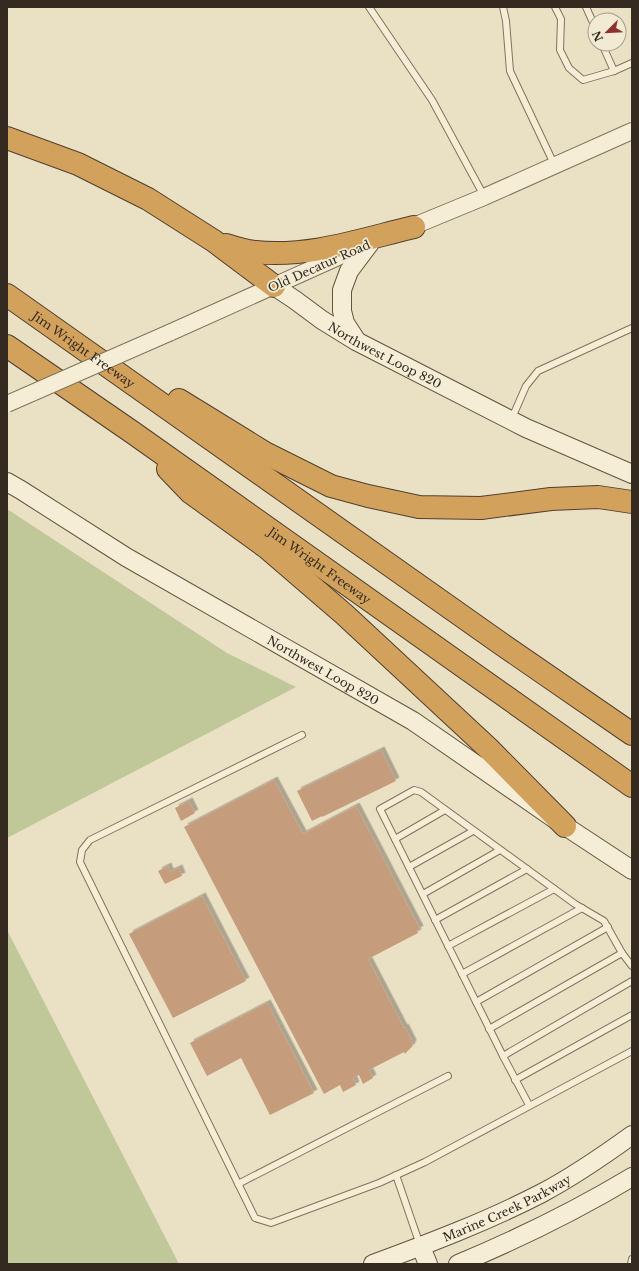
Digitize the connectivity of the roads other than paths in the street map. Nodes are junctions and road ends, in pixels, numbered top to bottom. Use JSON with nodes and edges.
{"nodes":[{"id":1,"x":369,"y":7,"type":"edge"},
{"id":2,"x":503,"y":7,"type":"edge"},
{"id":3,"x":555,"y":7,"type":"edge"},
{"id":4,"x":606,"y":52,"type":"edge"},
{"id":5,"x":632,"y":63,"type":"edge"},
{"id":6,"x":614,"y":71,"type":"junction"},
{"id":7,"x":632,"y":131,"type":"edge"},
{"id":8,"x":7,"y":138,"type":"edge"},
{"id":9,"x":555,"y":166,"type":"junction"},
{"id":10,"x":484,"y":197,"type":"junction"},
{"id":11,"x":414,"y":227,"type":"junction"},
{"id":12,"x":214,"y":241,"type":"junction"},
{"id":13,"x":370,"y":243,"type":"junction"},
{"id":14,"x":274,"y":286,"type":"junction"},
{"id":15,"x":7,"y":296,"type":"edge"},
{"id":16,"x":632,"y":328,"type":"edge"},
{"id":17,"x":356,"y":341,"type":"junction"},
{"id":18,"x":7,"y":346,"type":"edge"},
{"id":19,"x":141,"y":389,"type":"junction"},
{"id":20,"x":7,"y":404,"type":"edge"},
{"id":21,"x":511,"y":420,"type":"junction"},
{"id":22,"x":132,"y":432,"type":"junction"},
{"id":23,"x":632,"y":474,"type":"edge"},
{"id":24,"x":7,"y":482,"type":"edge"},
{"id":25,"x":632,"y":502,"type":"edge"},
{"id":26,"x":632,"y":734,"type":"edge"},
{"id":27,"x":302,"y":735,"type":"dead end"},
{"id":28,"x":632,"y":786,"type":"edge"},
{"id":29,"x":445,"y":810,"type":"junction"},
{"id":30,"x":565,"y":826,"type":"junction"},
{"id":31,"x":473,"y":831,"type":"junction"},
{"id":32,"x":395,"y":839,"type":"junction"},
{"id":33,"x":500,"y":850,"type":"junction"},
{"id":34,"x":409,"y":867,"type":"junction"},
{"id":35,"x":527,"y":870,"type":"junction"},
{"id":36,"x":632,"y":870,"type":"edge"},
{"id":37,"x":554,"y":888,"type":"junction"},
{"id":38,"x":423,"y":894,"type":"junction"},
{"id":39,"x":582,"y":908,"type":"junction"},
{"id":40,"x":435,"y":920,"type":"junction"},
{"id":41,"x":608,"y":927,"type":"junction"},
{"id":42,"x":448,"y":946,"type":"junction"},
{"id":43,"x":622,"y":953,"type":"junction"},
{"id":44,"x":632,"y":966,"type":"edge"},
{"id":45,"x":462,"y":974,"type":"junction"},
{"id":46,"x":632,"y":980,"type":"edge"},
{"id":47,"x":476,"y":1002,"type":"junction"},
{"id":48,"x":632,"y":1015,"type":"edge"},
{"id":49,"x":489,"y":1029,"type":"junction"},
{"id":50,"x":632,"y":1050,"type":"edge"},
{"id":51,"x":503,"y":1056,"type":"junction"},
{"id":52,"x":448,"y":1076,"type":"dead end"},
{"id":53,"x":515,"y":1080,"type":"junction"},
{"id":54,"x":529,"y":1105,"type":"junction"},
{"id":55,"x":632,"y":1135,"type":"edge"},
{"id":56,"x":396,"y":1175,"type":"junction"},
{"id":57,"x":632,"y":1177,"type":"edge"},
{"id":58,"x":238,"y":1184,"type":"junction"},
{"id":59,"x":421,"y":1247,"type":"junction"},
{"id":60,"x":481,"y":1258,"type":"edge"},
{"id":61,"x":632,"y":1259,"type":"edge"},
{"id":62,"x":373,"y":1264,"type":"edge"},
{"id":63,"x":428,"y":1264,"type":"edge"},
{"id":64,"x":458,"y":1264,"type":"edge"},
{"id":65,"x":631,"y":1264,"type":"edge"}],
"edges":[{"from":1,"to":10,"type":"lane"},
{"from":2,"to":9,"type":"lane"},
{"from":3,"to":6,"type":"lane"},
{"from":4,"to":6,"type":"lane"},
{"from":5,"to":6,"type":"lane"},
{"from":7,"to":9,"type":"street","name":"Old Decatur Road"},
{"from":8,"to":12,"type":"highway"},
{"from":9,"to":10,"type":"street","name":"Old Decatur Road"},
{"from":10,"to":11,"type":"street","name":"Old Decatur Road"},
{"from":11,"to":12,"type":"highway"},
{"from":11,"to":13,"type":"street","name":"Old Decatur Road"},
{"from":12,"to":14,"type":"highway"},
{"from":13,"to":14,"type":"street","name":"Old Decatur Road"},
{"from":13,"to":17,"type":"main road"},
{"from":14,"to":17,"type":"main road","name":"Northwest Loop 820"},
{"from":14,"to":20,"type":"street","name":"Old Decatur Road","bridge":true},
{"from":15,"to":19,"type":"highway","name":"Jim Wright Freeway"},
{"from":16,"to":21,"type":"lane"},
{"from":17,"to":21,"type":"main road","name":"Northwest Loop 820"},
{"from":18,"to":22,"type":"highway","name":"Jim Wright Freeway"},
{"from":19,"to":25,"type":"highway"},
{"from":19,"to":26,"type":"highway","name":"Jim Wright Freeway"},
{"from":21,"to":23,"type":"main road","name":"Northwest Loop 820"},
{"from":22,"to":28,"type":"highway","name":"Jim Wright Freeway"},
{"from":22,"to":30,"type":"highway"},
{"from":24,"to":30,"type":"main road","name":"Northwest Loop 820"},
{"from":27,"to":58,"type":"lane"},
{"from":29,"to":31,"type":"lane"},
{"from":29,"to":32,"type":"lane"},
{"from":29,"to":32,"type":"lane"},
{"from":30,"to":36,"type":"main road","name":"Northwest Loop 820"},
{"from":31,"to":33,"type":"lane"},
{"from":31,"to":34,"type":"lane"},
{"from":32,"to":34,"type":"lane"},
{"from":33,"to":35,"type":"lane"},
{"from":33,"to":38,"type":"lane"},
{"from":34,"to":38,"type":"lane"},
{"from":35,"to":37,"type":"lane"},
{"from":35,"to":40,"type":"lane"},
{"from":37,"to":39,"type":"lane"},
{"from":37,"to":42,"type":"lane"},
{"from":38,"to":40,"type":"lane"},
{"from":39,"to":41,"type":"lane"},
{"from":39,"to":45,"type":"lane"},
{"from":40,"to":42,"type":"lane"},
{"from":41,"to":43,"type":"lane"},
{"from":41,"to":47,"type":"lane"},
{"from":42,"to":45,"type":"lane"},
{"from":43,"to":44,"type":"lane"},
{"from":43,"to":49,"type":"lane"},
{"from":45,"to":47,"type":"lane"},
{"from":46,"to":51,"type":"lane"},
{"from":47,"to":49,"type":"lane"},
{"from":48,"to":53,"type":"lane"},
{"from":49,"to":51,"type":"lane"},
{"from":50,"to":54,"type":"lane"},
{"from":51,"to":53,"type":"lane"},
{"from":52,"to":58,"type":"lane"},
{"from":53,"to":54,"type":"lane"},
{"from":54,"to":56,"type":"lane"},
{"from":55,"to":59,"type":"main road","name":"Marine Creek Parkway"},
{"from":56,"to":58,"type":"lane"},
{"from":56,"to":59,"type":"lane"},
{"from":57,"to":60,"type":"main road"},
{"from":59,"to":62,"type":"main road","name":"Marine Creek Parkway"},
{"from":59,"to":63,"type":"main road"},
{"from":60,"to":64,"type":"main road"},
{"from":61,"to":65,"type":"lane"}]}
